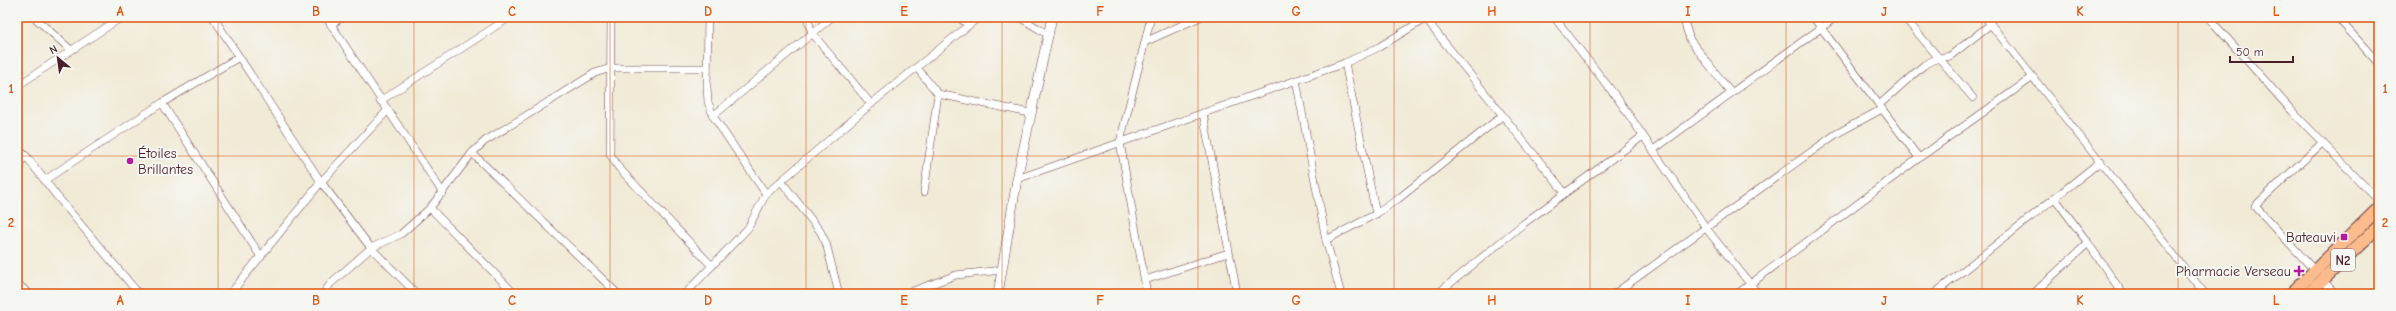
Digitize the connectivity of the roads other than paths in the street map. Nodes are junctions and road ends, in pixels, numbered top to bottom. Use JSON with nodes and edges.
{"nodes":[{"id":1,"x":34,"y":17,"type":"edge"},
{"id":2,"x":122,"y":17,"type":"edge"},
{"id":3,"x":213,"y":17,"type":"edge"},
{"id":4,"x":326,"y":17,"type":"edge"},
{"id":5,"x":342,"y":17,"type":"edge"},
{"id":6,"x":510,"y":17,"type":"edge"},
{"id":7,"x":611,"y":17,"type":"edge"},
{"id":8,"x":708,"y":17,"type":"edge"},
{"id":9,"x":807,"y":17,"type":"edge"},
{"id":10,"x":832,"y":17,"type":"edge"},
{"id":11,"x":958,"y":17,"type":"edge"},
{"id":12,"x":979,"y":17,"type":"edge"},
{"id":13,"x":1019,"y":17,"type":"edge"},
{"id":14,"x":1052,"y":17,"type":"edge"},
{"id":15,"x":1151,"y":17,"type":"edge"},
{"id":16,"x":1200,"y":17,"type":"edge"},
{"id":17,"x":1554,"y":17,"type":"edge"},
{"id":18,"x":1683,"y":17,"type":"edge"},
{"id":19,"x":1813,"y":17,"type":"edge"},
{"id":20,"x":1836,"y":17,"type":"edge"},
{"id":21,"x":1904,"y":17,"type":"edge"},
{"id":22,"x":1985,"y":17,"type":"edge"},
{"id":23,"x":2208,"y":17,"type":"edge"},
{"id":24,"x":2337,"y":17,"type":"edge"},
{"id":25,"x":1426,"y":18,"type":"edge"},
{"id":26,"x":1991,"y":24,"type":"junction"},
{"id":27,"x":331,"y":25,"type":"junction"},
{"id":28,"x":969,"y":26,"type":"junction"},
{"id":29,"x":1820,"y":28,"type":"junction"},
{"id":30,"x":812,"y":33,"type":"junction"},
{"id":31,"x":1048,"y":35,"type":"junction"},
{"id":32,"x":1147,"y":41,"type":"junction"},
{"id":33,"x":71,"y":50,"type":"junction"},
{"id":34,"x":239,"y":56,"type":"junction"},
{"id":35,"x":1940,"y":58,"type":"junction"},
{"id":36,"x":1345,"y":63,"type":"junction"},
{"id":37,"x":2379,"y":64,"type":"edge"},
{"id":38,"x":611,"y":68,"type":"junction"},
{"id":39,"x":707,"y":68,"type":"junction"},
{"id":40,"x":917,"y":68,"type":"junction"},
{"id":41,"x":2033,"y":77,"type":"junction"},
{"id":42,"x":1296,"y":80,"type":"junction"},
{"id":43,"x":17,"y":86,"type":"edge"},
{"id":44,"x":1731,"y":93,"type":"junction"},
{"id":45,"x":938,"y":94,"type":"junction"},
{"id":46,"x":1973,"y":98,"type":"dead end"},
{"id":47,"x":380,"y":101,"type":"junction"},
{"id":48,"x":162,"y":103,"type":"junction"},
{"id":49,"x":871,"y":104,"type":"junction"},
{"id":50,"x":1881,"y":107,"type":"junction"},
{"id":51,"x":387,"y":111,"type":"junction"},
{"id":52,"x":1030,"y":112,"type":"junction"},
{"id":53,"x":1203,"y":113,"type":"junction"},
{"id":54,"x":713,"y":116,"type":"junction"},
{"id":55,"x":1502,"y":116,"type":"junction"},
{"id":56,"x":1643,"y":136,"type":"junction"},
{"id":57,"x":1120,"y":142,"type":"junction"},
{"id":58,"x":2322,"y":144,"type":"junction"},
{"id":59,"x":17,"y":148,"type":"edge"},
{"id":60,"x":1653,"y":150,"type":"junction"},
{"id":61,"x":472,"y":153,"type":"junction"},
{"id":62,"x":26,"y":156,"type":"junction"},
{"id":63,"x":1919,"y":158,"type":"junction"},
{"id":64,"x":2101,"y":161,"type":"junction"},
{"id":65,"x":17,"y":166,"type":"edge"},
{"id":66,"x":1017,"y":178,"type":"junction"},
{"id":67,"x":45,"y":180,"type":"junction"},
{"id":68,"x":781,"y":181,"type":"junction"},
{"id":69,"x":321,"y":182,"type":"junction"},
{"id":70,"x":924,"y":192,"type":"dead end"},
{"id":71,"x":443,"y":193,"type":"junction"},
{"id":72,"x":1565,"y":193,"type":"junction"},
{"id":73,"x":766,"y":194,"type":"junction"},
{"id":74,"x":2054,"y":197,"type":"junction"},
{"id":75,"x":2379,"y":201,"type":"edge"},
{"id":76,"x":430,"y":208,"type":"junction"},
{"id":77,"x":2379,"y":208,"type":"edge"},
{"id":78,"x":1376,"y":214,"type":"junction"},
{"id":79,"x":2379,"y":226,"type":"edge"},
{"id":80,"x":1706,"y":228,"type":"junction"},
{"id":81,"x":1326,"y":240,"type":"junction"},
{"id":82,"x":2088,"y":243,"type":"junction"},
{"id":83,"x":371,"y":248,"type":"junction"},
{"id":84,"x":1228,"y":252,"type":"junction"},
{"id":85,"x":261,"y":256,"type":"junction"},
{"id":86,"x":712,"y":266,"type":"junction"},
{"id":87,"x":1002,"y":270,"type":"junction"},
{"id":88,"x":2319,"y":275,"type":"junction"},
{"id":89,"x":1145,"y":280,"type":"junction"},
{"id":90,"x":17,"y":283,"type":"edge"},
{"id":91,"x":1750,"y":284,"type":"junction"},
{"id":92,"x":616,"y":293,"type":"edge"},
{"id":93,"x":29,"y":294,"type":"edge"},
{"id":94,"x":139,"y":294,"type":"edge"},
{"id":95,"x":230,"y":294,"type":"edge"},
{"id":96,"x":327,"y":294,"type":"edge"},
{"id":97,"x":417,"y":294,"type":"edge"},
{"id":98,"x":516,"y":294,"type":"edge"},
{"id":99,"x":685,"y":294,"type":"edge"},
{"id":100,"x":839,"y":294,"type":"edge"},
{"id":101,"x":905,"y":294,"type":"edge"},
{"id":102,"x":998,"y":294,"type":"edge"},
{"id":103,"x":1147,"y":294,"type":"edge"},
{"id":104,"x":1237,"y":294,"type":"edge"},
{"id":105,"x":1340,"y":294,"type":"edge"},
{"id":106,"x":1437,"y":294,"type":"edge"},
{"id":107,"x":1614,"y":294,"type":"edge"},
{"id":108,"x":1737,"y":294,"type":"edge"},
{"id":109,"x":1758,"y":294,"type":"edge"},
{"id":110,"x":1934,"y":294,"type":"edge"},
{"id":111,"x":2033,"y":294,"type":"edge"},
{"id":112,"x":2123,"y":294,"type":"edge"},
{"id":113,"x":2205,"y":294,"type":"edge"},
{"id":114,"x":2290,"y":294,"type":"edge"},
{"id":115,"x":2308,"y":294,"type":"edge"},
{"id":116,"x":2336,"y":294,"type":"edge"}],
"edges":[{"from":1,"to":33,"type":"street"},
{"from":2,"to":33,"type":"street"},
{"from":3,"to":34,"type":"street"},
{"from":4,"to":27,"type":"street"},
{"from":5,"to":27,"type":"street"},
{"from":6,"to":47,"type":"street"},
{"from":7,"to":38,"type":"street"},
{"from":8,"to":39,"type":"street"},
{"from":9,"to":30,"type":"street"},
{"from":10,"to":30,"type":"street"},
{"from":11,"to":28,"type":"street"},
{"from":12,"to":28,"type":"street"},
{"from":13,"to":31,"type":"street"},
{"from":14,"to":31,"type":"street"},
{"from":15,"to":32,"type":"street"},
{"from":16,"to":32,"type":"street"},
{"from":17,"to":56,"type":"street"},
{"from":18,"to":44,"type":"street"},
{"from":19,"to":29,"type":"street"},
{"from":20,"to":29,"type":"street"},
{"from":21,"to":35,"type":"street"},
{"from":22,"to":26,"type":"street"},
{"from":23,"to":58,"type":"street"},
{"from":24,"to":37,"type":"street"},
{"from":25,"to":36,"type":"street"},
{"from":25,"to":55,"type":"street"},
{"from":26,"to":35,"type":"street"},
{"from":26,"to":41,"type":"street"},
{"from":27,"to":47,"type":"street"},
{"from":28,"to":40,"type":"street"},
{"from":29,"to":44,"type":"street"},
{"from":29,"to":50,"type":"street"},
{"from":30,"to":49,"type":"street"},
{"from":30,"to":54,"type":"street"},
{"from":31,"to":52,"type":"street"},
{"from":32,"to":57,"type":"street"},
{"from":33,"to":43,"type":"street"},
{"from":34,"to":48,"type":"street"},
{"from":34,"to":69,"type":"street"},
{"from":35,"to":46,"type":"street"},
{"from":35,"to":50,"type":"street"},
{"from":36,"to":42,"type":"street"},
{"from":36,"to":78,"type":"street"},
{"from":38,"to":39,"type":"street"},
{"from":38,"to":61,"type":"street"},
{"from":38,"to":86,"type":"street"},
{"from":39,"to":54,"type":"street"},
{"from":40,"to":45,"type":"street"},
{"from":40,"to":49,"type":"street"},
{"from":41,"to":63,"type":"street"},
{"from":41,"to":64,"type":"street"},
{"from":42,"to":53,"type":"street"},
{"from":42,"to":81,"type":"street"},
{"from":44,"to":60,"type":"street"},
{"from":45,"to":52,"type":"street"},
{"from":45,"to":70,"type":"street"},
{"from":47,"to":51,"type":"street"},
{"from":48,"to":67,"type":"street"},
{"from":48,"to":85,"type":"street"},
{"from":49,"to":68,"type":"street"},
{"from":50,"to":63,"type":"street"},
{"from":50,"to":80,"type":"street"},
{"from":51,"to":69,"type":"street"},
{"from":51,"to":71,"type":"street"},
{"from":52,"to":66,"type":"street"},
{"from":53,"to":57,"type":"street"},
{"from":53,"to":84,"type":"street"},
{"from":54,"to":73,"type":"street"},
{"from":55,"to":72,"type":"street"},
{"from":55,"to":78,"type":"street"},
{"from":56,"to":60,"type":"street"},
{"from":56,"to":72,"type":"street"},
{"from":57,"to":66,"type":"street"},
{"from":57,"to":89,"type":"street"},
{"from":58,"to":75,"type":"street"},
{"from":58,"to":88,"type":"street"},
{"from":59,"to":62,"type":"street"},
{"from":60,"to":80,"type":"street"},
{"from":61,"to":71,"type":"street"},
{"from":61,"to":92,"type":"street"},
{"from":62,"to":65,"type":"street"},
{"from":62,"to":67,"type":"street"},
{"from":63,"to":91,"type":"street"},
{"from":64,"to":74,"type":"street"},
{"from":64,"to":113,"type":"street"},
{"from":66,"to":87,"type":"street"},
{"from":67,"to":94,"type":"street"},
{"from":68,"to":73,"type":"street"},
{"from":68,"to":100,"type":"street"},
{"from":69,"to":83,"type":"street"},
{"from":69,"to":85,"type":"street"},
{"from":71,"to":76,"type":"street"},
{"from":72,"to":106,"type":"street"},
{"from":73,"to":86,"type":"street"},
{"from":74,"to":82,"type":"street"},
{"from":74,"to":110,"type":"street"},
{"from":76,"to":83,"type":"street"},
{"from":76,"to":98,"type":"street"},
{"from":77,"to":88,"type":"highway","number":"N2"},
{"from":78,"to":81,"type":"street"},
{"from":79,"to":88,"type":"highway","number":"N2"},
{"from":80,"to":91,"type":"street"},
{"from":80,"to":107,"type":"street"},
{"from":81,"to":105,"type":"street"},
{"from":82,"to":111,"type":"street"},
{"from":82,"to":112,"type":"street"},
{"from":83,"to":96,"type":"street"},
{"from":83,"to":97,"type":"street"},
{"from":84,"to":89,"type":"street"},
{"from":84,"to":104,"type":"street"},
{"from":85,"to":95,"type":"street"},
{"from":86,"to":99,"type":"street"},
{"from":87,"to":101,"type":"street"},
{"from":87,"to":102,"type":"street"},
{"from":88,"to":114,"type":"highway","number":"N2"},
{"from":88,"to":115,"type":"highway","number":"N2"},
{"from":88,"to":116,"type":"street"},
{"from":89,"to":103,"type":"street"},
{"from":90,"to":93,"type":"street"},
{"from":91,"to":108,"type":"street"},
{"from":91,"to":109,"type":"street"}]}
